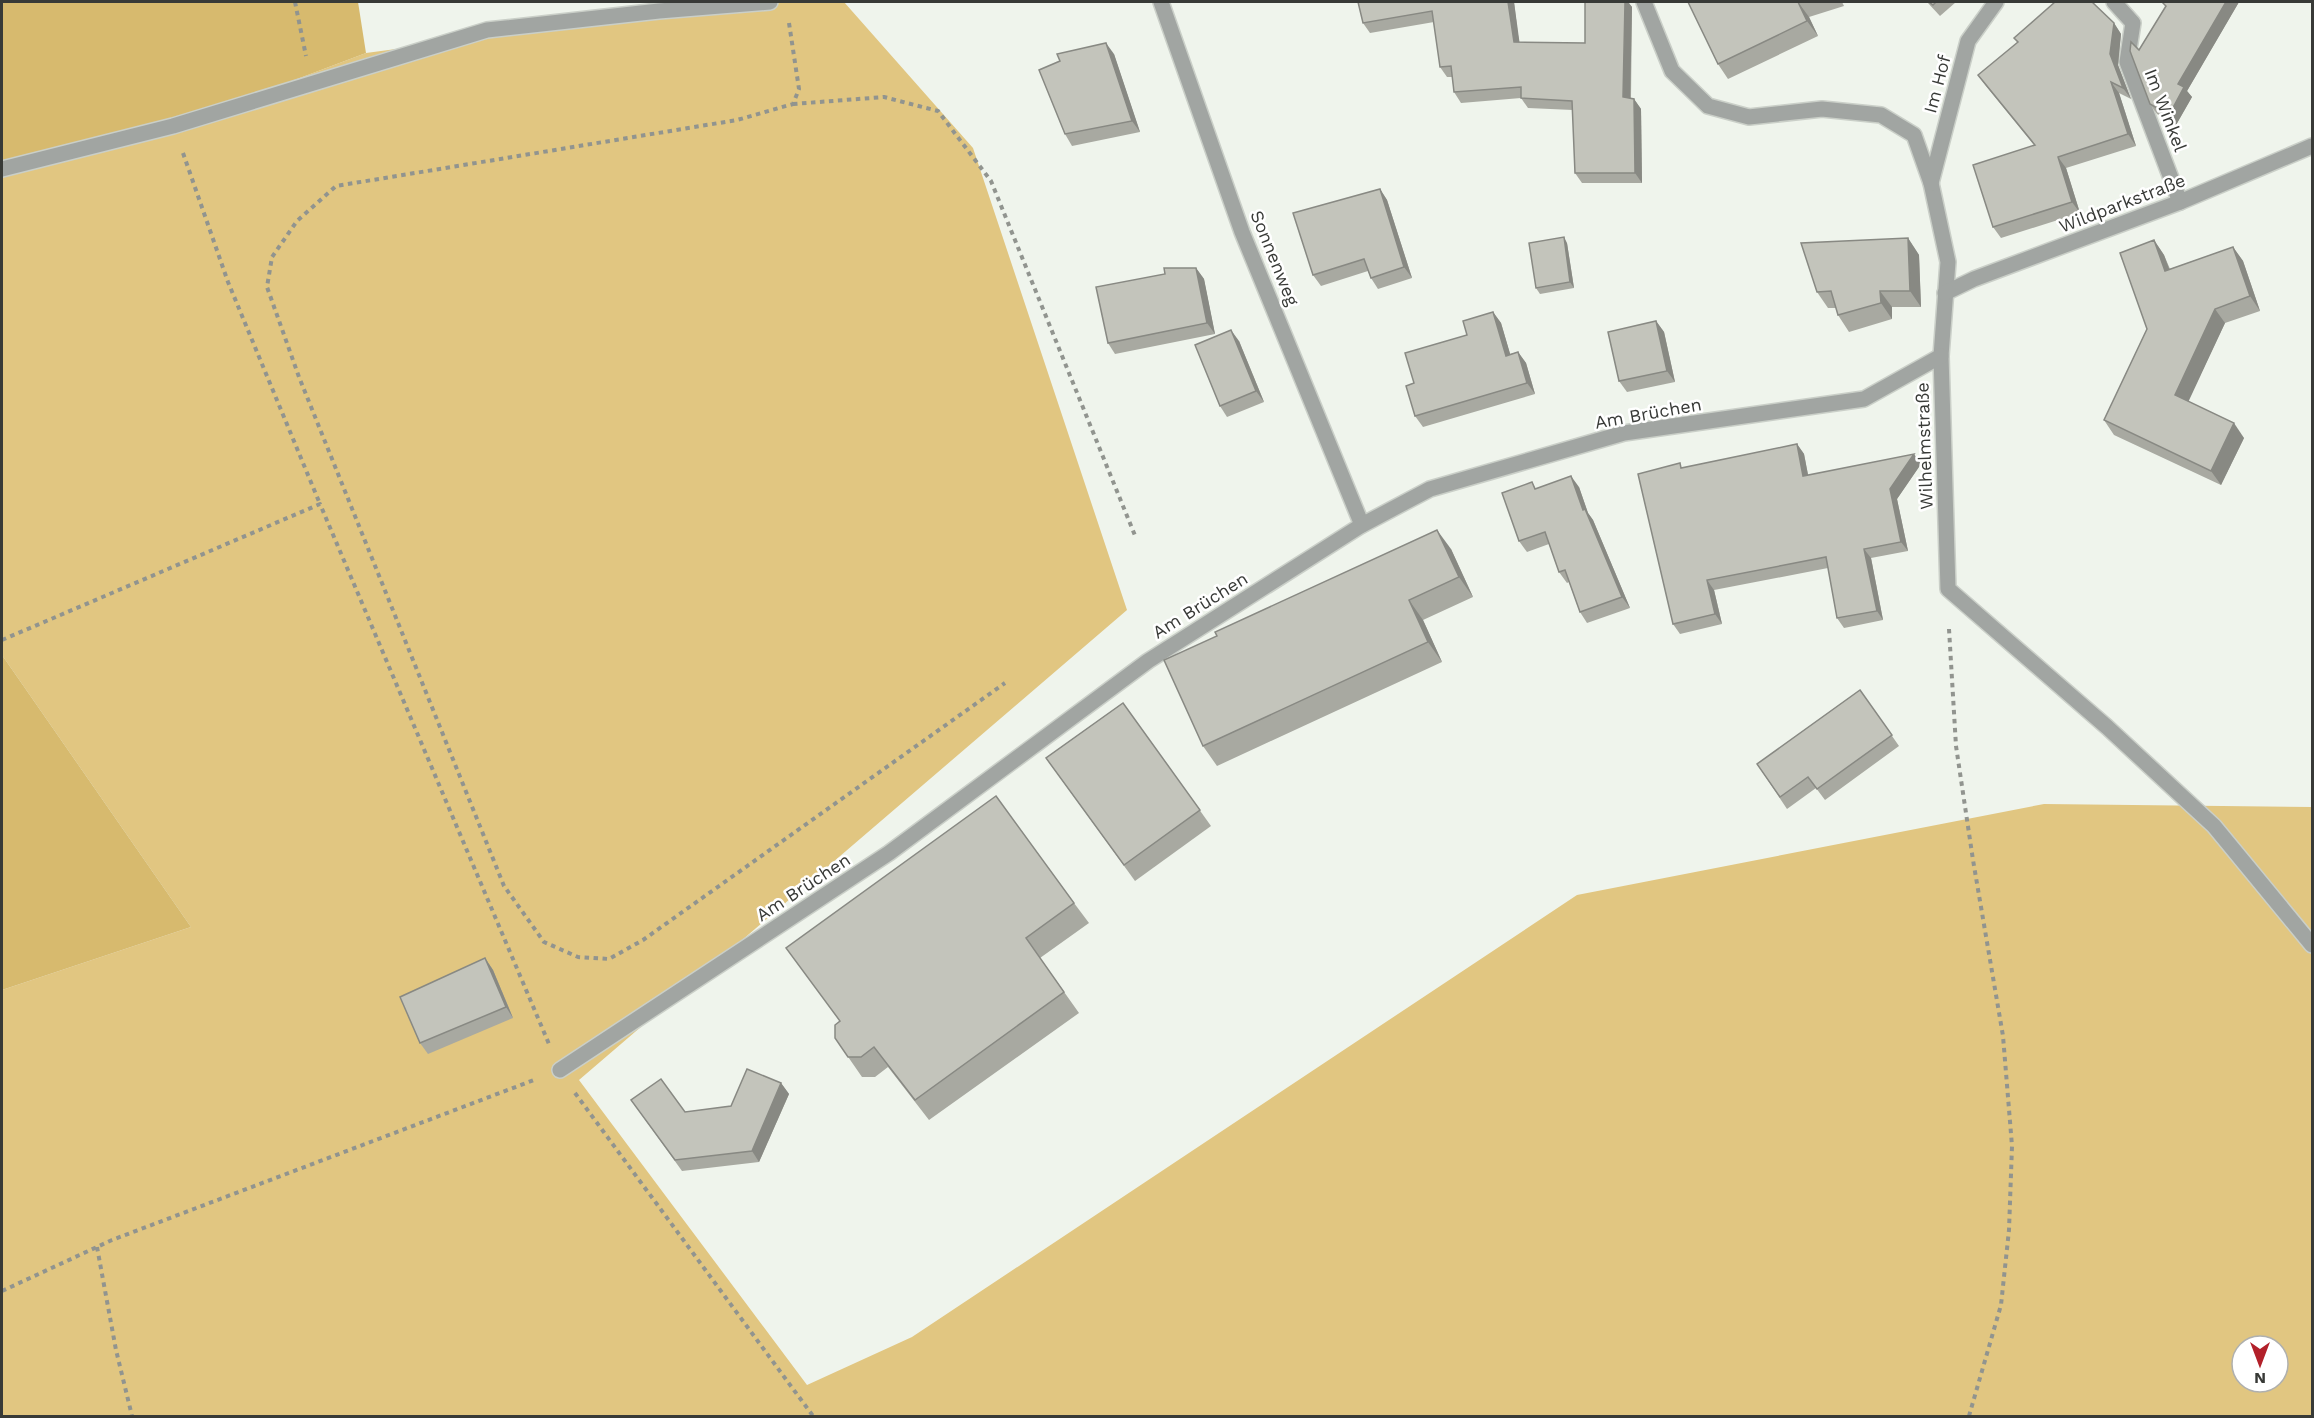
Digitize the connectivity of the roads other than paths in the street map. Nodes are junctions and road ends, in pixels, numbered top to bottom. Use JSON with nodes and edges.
{"nodes":[{"id":1,"x":770,"y":2,"type":"edge"},
{"id":2,"x":1161,"y":2,"type":"edge"},
{"id":3,"x":1644,"y":2,"type":"edge"},
{"id":4,"x":1996,"y":2,"type":"edge"},
{"id":5,"x":2114,"y":2,"type":"edge"},
{"id":6,"x":2313,"y":146,"type":"edge"},
{"id":7,"x":2,"y":169,"type":"edge"},
{"id":8,"x":1931,"y":183,"type":"junction"},
{"id":9,"x":2180,"y":202,"type":"junction"},
{"id":10,"x":1945,"y":293,"type":"junction"},
{"id":11,"x":1941,"y":356,"type":"junction"},
{"id":12,"x":1362,"y":525,"type":"junction"},
{"id":13,"x":2313,"y":945,"type":"edge"},
{"id":14,"x":560,"y":1071,"type":"road end"}],
"edges":[{"from":1,"to":7,"type":"street"},
{"from":2,"to":12,"type":"street","name":"Sonnenweg"},
{"from":3,"to":8,"type":"street","name":"Wilhelmstraße"},
{"from":4,"to":8,"type":"street","name":"Im Hof"},
{"from":5,"to":9,"type":"street","name":"Im Winkel"},
{"from":6,"to":9,"type":"street","name":"Wildparkstraße"},
{"from":8,"to":10,"type":"street","name":"Wilhelmstraße"},
{"from":9,"to":10,"type":"street","name":"Wildparkstraße"},
{"from":10,"to":11,"type":"street","name":"Wilhelmstraße"},
{"from":11,"to":12,"type":"street","name":"Am Brüchen"},
{"from":11,"to":13,"type":"street","name":"Wilhelmstraße"},
{"from":12,"to":14,"type":"street","name":"Am Brüchen"}]}
